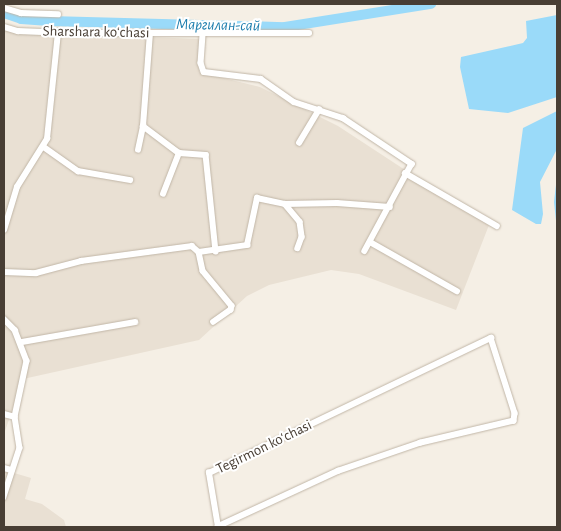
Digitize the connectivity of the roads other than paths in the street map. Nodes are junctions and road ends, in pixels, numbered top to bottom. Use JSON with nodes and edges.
{"nodes":[{"id":1,"x":4,"y":8,"type":"edge"},
{"id":2,"x":58,"y":14,"type":"dead end"},
{"id":3,"x":4,"y":27,"type":"edge"},
{"id":4,"x":58,"y":32,"type":"junction"},
{"id":5,"x":150,"y":33,"type":"junction"},
{"id":6,"x":309,"y":33,"type":"dead end"},
{"id":7,"x":203,"y":35,"type":"junction"},
{"id":8,"x":319,"y":110,"type":"junction"},
{"id":9,"x":143,"y":126,"type":"junction"},
{"id":10,"x":299,"y":143,"type":"dead end"},
{"id":11,"x":44,"y":147,"type":"junction"},
{"id":12,"x":138,"y":150,"type":"dead end"},
{"id":13,"x":179,"y":153,"type":"junction"},
{"id":14,"x":405,"y":173,"type":"junction"},
{"id":15,"x":130,"y":180,"type":"dead end"},
{"id":16,"x":163,"y":194,"type":"dead end"},
{"id":17,"x":285,"y":204,"type":"junction"},
{"id":18,"x":390,"y":206,"type":"junction"},
{"id":19,"x":497,"y":226,"type":"dead end"},
{"id":20,"x":4,"y":229,"type":"edge"},
{"id":21,"x":370,"y":242,"type":"junction"},
{"id":22,"x":298,"y":248,"type":"dead end"},
{"id":23,"x":216,"y":251,"type":"junction"},
{"id":24,"x":365,"y":251,"type":"dead end"},
{"id":25,"x":199,"y":252,"type":"junction"},
{"id":26,"x":4,"y":272,"type":"edge"},
{"id":27,"x":457,"y":291,"type":"dead end"},
{"id":28,"x":4,"y":319,"type":"edge"},
{"id":29,"x":135,"y":322,"type":"dead end"},
{"id":30,"x":214,"y":322,"type":"dead end"},
{"id":31,"x":22,"y":342,"type":"junction"},
{"id":32,"x":4,"y":414,"type":"edge"},
{"id":33,"x":15,"y":417,"type":"junction"},
{"id":34,"x":4,"y":468,"type":"edge"},
{"id":35,"x":12,"y":470,"type":"junction"},
{"id":36,"x":4,"y":497,"type":"edge"},
{"id":37,"x":218,"y":527,"type":"edge"}],
"edges":[{"from":1,"to":2,"type":"street"},
{"from":3,"to":4,"type":"street","name":"Sharshara koʻchasi"},
{"from":4,"to":5,"type":"street","name":"Sharshara koʻchasi"},
{"from":4,"to":11,"type":"street"},
{"from":5,"to":7,"type":"street","name":"Sharshara koʻchasi"},
{"from":5,"to":9,"type":"street"},
{"from":6,"to":7,"type":"street","name":"Sharshara koʻchasi"},
{"from":7,"to":8,"type":"street"},
{"from":8,"to":10,"type":"street"},
{"from":8,"to":14,"type":"street"},
{"from":9,"to":12,"type":"street"},
{"from":9,"to":13,"type":"street"},
{"from":11,"to":15,"type":"street"},
{"from":11,"to":20,"type":"street"},
{"from":13,"to":16,"type":"street"},
{"from":13,"to":23,"type":"street"},
{"from":14,"to":18,"type":"street"},
{"from":14,"to":19,"type":"street"},
{"from":17,"to":18,"type":"street"},
{"from":17,"to":22,"type":"street"},
{"from":17,"to":23,"type":"street"},
{"from":18,"to":21,"type":"street"},
{"from":21,"to":24,"type":"street"},
{"from":21,"to":27,"type":"street"},
{"from":23,"to":25,"type":"street"},
{"from":25,"to":26,"type":"street"},
{"from":25,"to":30,"type":"street"},
{"from":28,"to":31,"type":"street"},
{"from":29,"to":31,"type":"street"},
{"from":31,"to":33,"type":"street"},
{"from":32,"to":33,"type":"street"},
{"from":33,"to":35,"type":"street"},
{"from":34,"to":35,"type":"street"},
{"from":35,"to":36,"type":"street"},
{"from":37,"to":37,"type":"street","name":"Tegirmon koʻchasi"}]}
